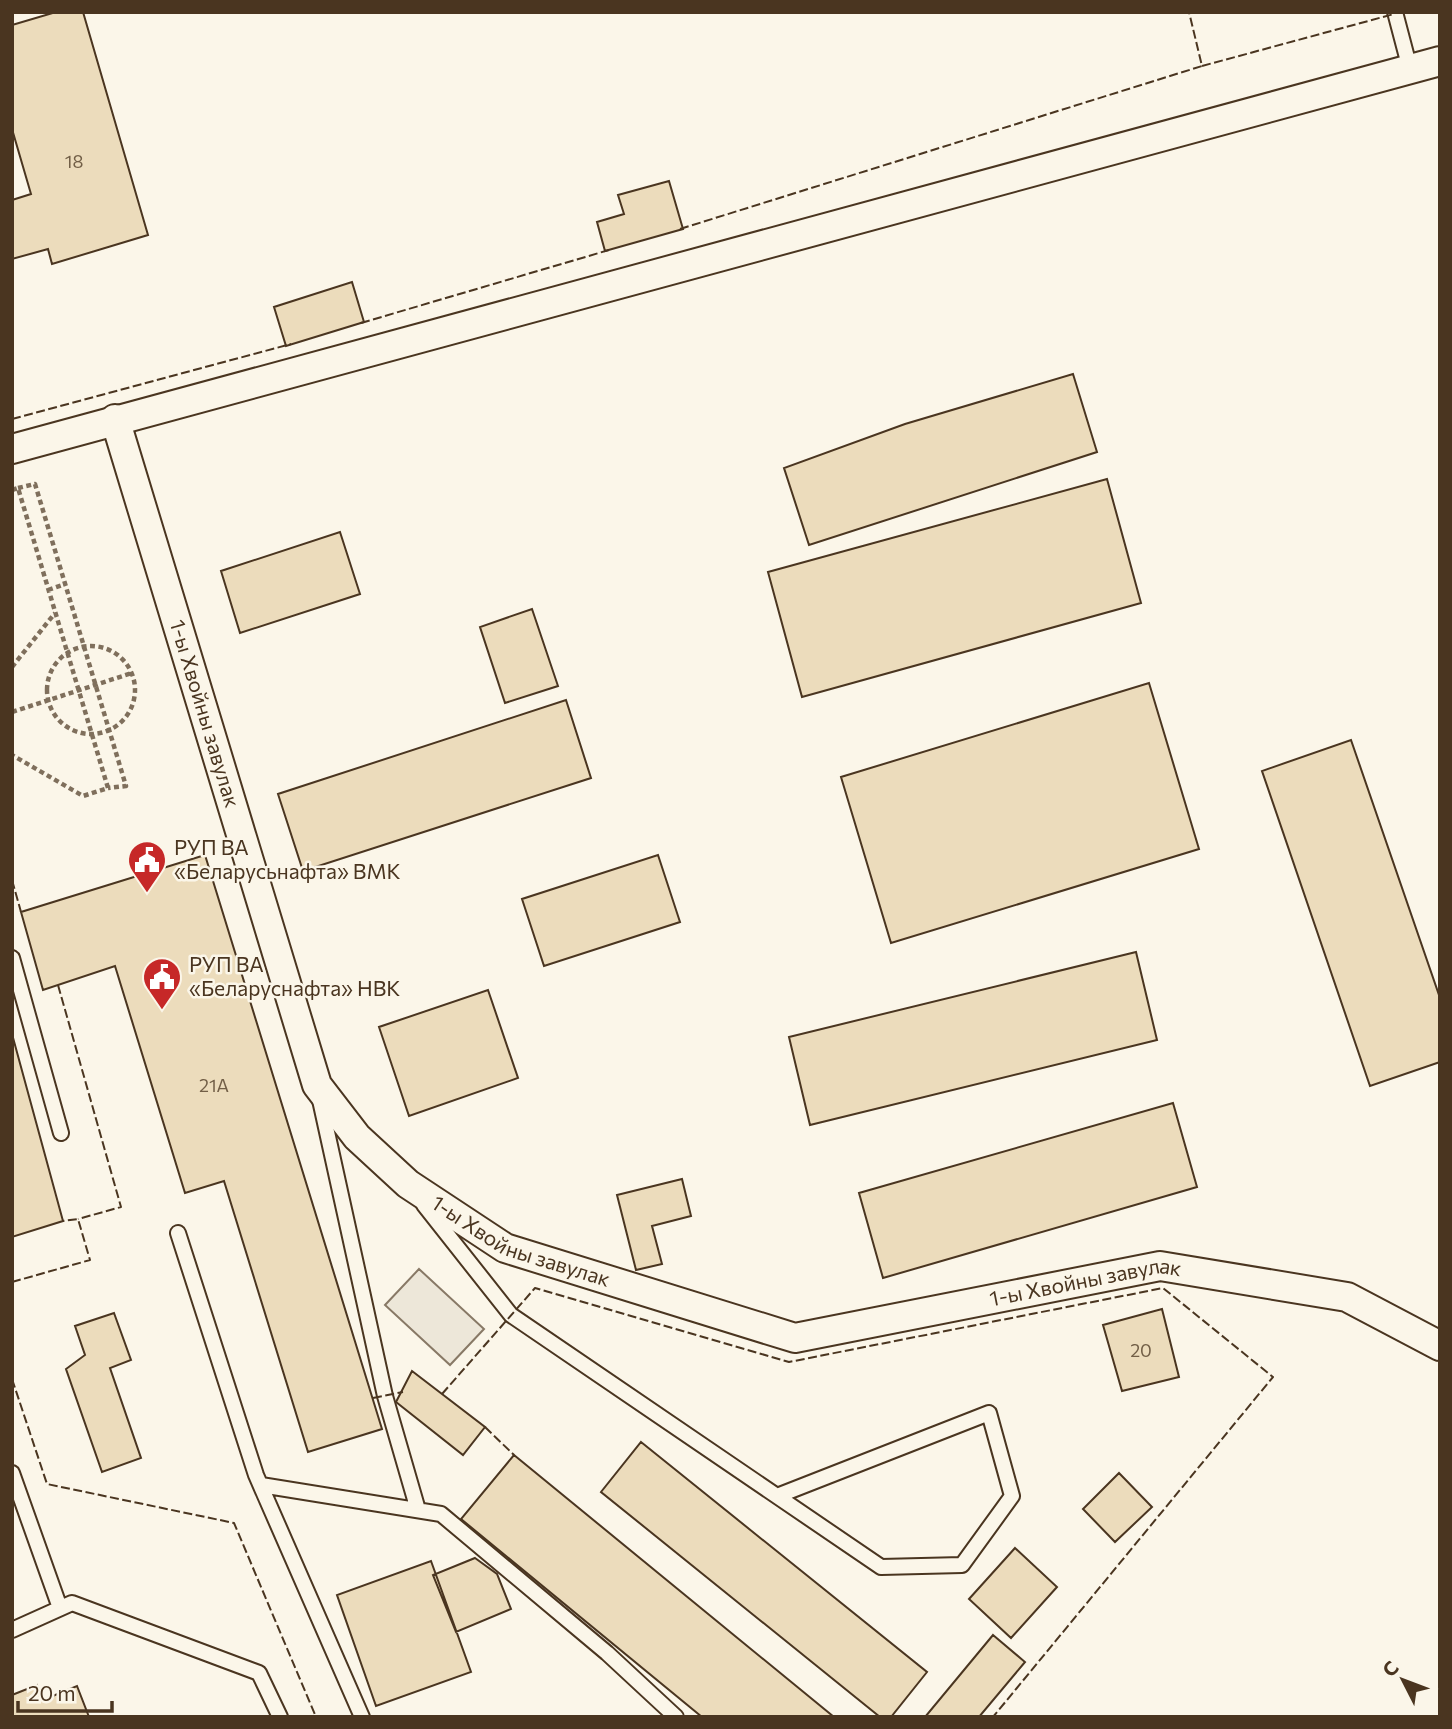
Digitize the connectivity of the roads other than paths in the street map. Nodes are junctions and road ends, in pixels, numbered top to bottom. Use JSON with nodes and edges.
{"nodes":[{"id":1,"x":1395,"y":12,"type":"edge"},
{"id":2,"x":1440,"y":61,"type":"edge"},
{"id":3,"x":1410,"y":69,"type":"junction"},
{"id":4,"x":115,"y":419,"type":"junction"},
{"id":5,"x":12,"y":449,"type":"edge"},
{"id":6,"x":12,"y":958,"type":"edge"},
{"id":7,"x":317,"y":1085,"type":"junction"},
{"id":8,"x":61,"y":1133,"type":"dead end"},
{"id":9,"x":408,"y":1184,"type":"junction"},
{"id":10,"x":178,"y":1233,"type":"dead end"},
{"id":11,"x":1440,"y":1346,"type":"edge"},
{"id":12,"x":12,"y":1473,"type":"edge"},
{"id":13,"x":261,"y":1485,"type":"junction"},
{"id":14,"x":778,"y":1496,"type":"junction"},
{"id":15,"x":418,"y":1510,"type":"junction"},
{"id":16,"x":60,"y":1608,"type":"junction"},
{"id":17,"x":12,"y":1630,"type":"edge"},
{"id":18,"x":280,"y":1717,"type":"edge"},
{"id":19,"x":362,"y":1717,"type":"edge"},
{"id":20,"x":676,"y":1717,"type":"edge"}],
"edges":[{"from":1,"to":3,"type":"lane"},
{"from":2,"to":3,"type":"street"},
{"from":3,"to":4,"type":"street"},
{"from":4,"to":5,"type":"street"},
{"from":4,"to":7,"type":"street","name":"1-ы Хвойны завулак"},
{"from":6,"to":8,"type":"lane"},
{"from":7,"to":9,"type":"street","name":"1-ы Хвойны завулак"},
{"from":7,"to":15,"type":"lane"},
{"from":9,"to":11,"type":"street","name":"1-ы Хвойны завулак"},
{"from":9,"to":14,"type":"lane"},
{"from":10,"to":13,"type":"lane"},
{"from":12,"to":16,"type":"lane"},
{"from":13,"to":15,"type":"lane"},
{"from":13,"to":19,"type":"lane"},
{"from":14,"to":14,"type":"lane"},
{"from":15,"to":20,"type":"lane"},
{"from":16,"to":17,"type":"lane"},
{"from":16,"to":18,"type":"lane"}]}
